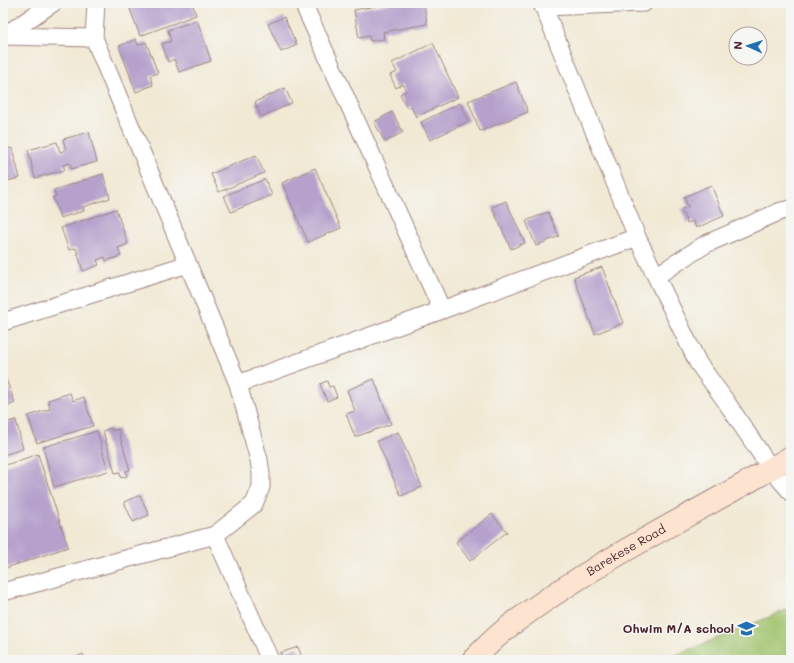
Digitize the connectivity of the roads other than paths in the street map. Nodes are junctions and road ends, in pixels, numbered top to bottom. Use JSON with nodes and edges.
{"nodes":[{"id":1,"x":53,"y":3,"type":"edge"},
{"id":2,"x":96,"y":3,"type":"edge"},
{"id":3,"x":303,"y":3,"type":"edge"},
{"id":4,"x":644,"y":3,"type":"edge"},
{"id":5,"x":542,"y":5,"type":"edge"},
{"id":6,"x":4,"y":36,"type":"edge"},
{"id":7,"x":94,"y":38,"type":"junction"},
{"id":8,"x":791,"y":209,"type":"edge"},
{"id":9,"x":637,"y":237,"type":"junction"},
{"id":10,"x":188,"y":264,"type":"junction"},
{"id":11,"x":656,"y":276,"type":"junction"},
{"id":12,"x":442,"y":310,"type":"junction"},
{"id":13,"x":3,"y":322,"type":"edge"},
{"id":14,"x":238,"y":384,"type":"junction"},
{"id":15,"x":791,"y":457,"type":"edge"},
{"id":16,"x":771,"y":469,"type":"junction"},
{"id":17,"x":791,"y":492,"type":"edge"},
{"id":18,"x":215,"y":536,"type":"junction"},
{"id":19,"x":3,"y":592,"type":"edge"},
{"id":20,"x":270,"y":660,"type":"edge"},
{"id":21,"x":473,"y":660,"type":"edge"}],
"edges":[{"from":1,"to":6,"type":"street"},
{"from":2,"to":7,"type":"street"},
{"from":3,"to":12,"type":"street"},
{"from":4,"to":5,"type":"street"},
{"from":5,"to":9,"type":"street"},
{"from":6,"to":7,"type":"street"},
{"from":7,"to":10,"type":"street"},
{"from":8,"to":11,"type":"street"},
{"from":9,"to":11,"type":"street"},
{"from":9,"to":12,"type":"street"},
{"from":10,"to":13,"type":"street"},
{"from":10,"to":14,"type":"street"},
{"from":11,"to":16,"type":"street"},
{"from":12,"to":14,"type":"street"},
{"from":14,"to":18,"type":"street"},
{"from":15,"to":16,"type":"main road","name":"Barekese Road"},
{"from":16,"to":17,"type":"street"},
{"from":16,"to":21,"type":"main road","name":"Barekese Road"},
{"from":18,"to":19,"type":"street"},
{"from":18,"to":20,"type":"street"}]}
